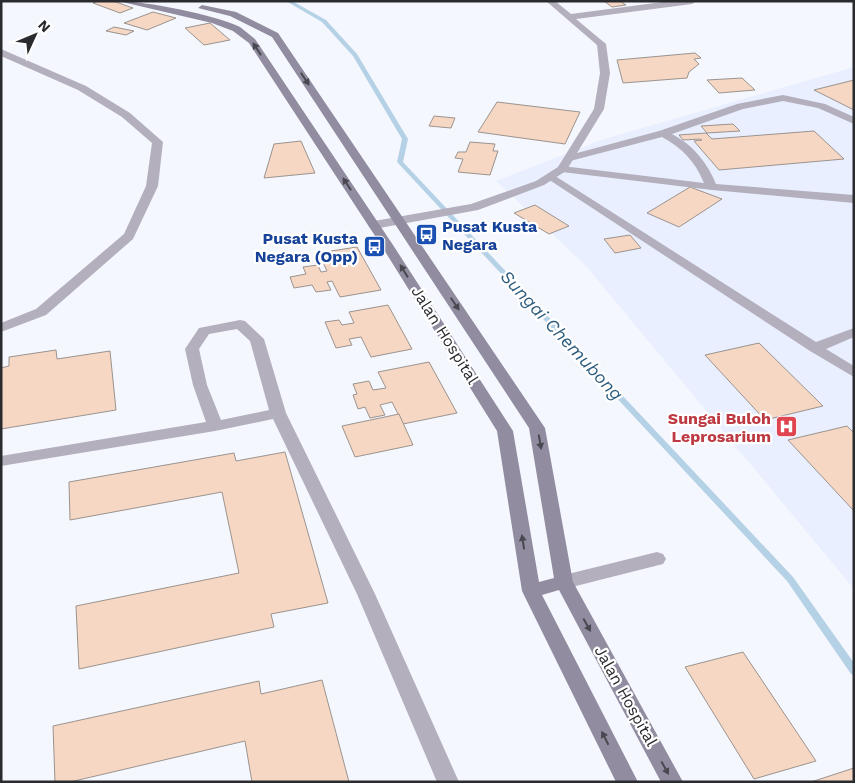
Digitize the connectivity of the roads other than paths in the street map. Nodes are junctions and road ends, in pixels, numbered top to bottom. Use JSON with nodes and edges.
{"nodes":[{"id":1,"x":122,"y":1,"type":"edge"},
{"id":2,"x":163,"y":1,"type":"edge"},
{"id":3,"x":550,"y":1,"type":"edge"},
{"id":4,"x":692,"y":1,"type":"edge"},
{"id":5,"x":568,"y":17,"type":"junction"},
{"id":6,"x":1,"y":52,"type":"edge"},
{"id":7,"x":854,"y":120,"type":"edge"},
{"id":8,"x":663,"y":133,"type":"junction"},
{"id":9,"x":570,"y":158,"type":"junction"},
{"id":10,"x":557,"y":173,"type":"junction"},
{"id":11,"x":712,"y":187,"type":"junction"},
{"id":12,"x":854,"y":199,"type":"edge"},
{"id":13,"x":399,"y":220,"type":"junction"},
{"id":14,"x":374,"y":225,"type":"junction"},
{"id":15,"x":1,"y":328,"type":"edge"},
{"id":16,"x":854,"y":332,"type":"edge"},
{"id":17,"x":815,"y":348,"type":"junction"},
{"id":18,"x":854,"y":373,"type":"edge"},
{"id":19,"x":278,"y":413,"type":"junction"},
{"id":20,"x":215,"y":426,"type":"junction"},
{"id":21,"x":1,"y":461,"type":"edge"},
{"id":22,"x":657,"y":559,"type":"dead end"},
{"id":23,"x":564,"y":582,"type":"junction"},
{"id":24,"x":531,"y":591,"type":"junction"},
{"id":25,"x":448,"y":782,"type":"edge"},
{"id":26,"x":627,"y":782,"type":"edge"},
{"id":27,"x":672,"y":782,"type":"edge"}],
"edges":[{"from":14,"to":1,"type":"main road","name":"Jalan Hospital","one_way":true},
{"from":2,"to":13,"type":"main road","name":"Jalan Hospital","one_way":true},
{"from":3,"to":5,"type":"street"},
{"from":4,"to":5,"type":"street"},
{"from":5,"to":9,"type":"street"},
{"from":6,"to":15,"type":"street"},
{"from":7,"to":8,"type":"street"},
{"from":8,"to":9,"type":"street"},
{"from":8,"to":11,"type":"street"},
{"from":9,"to":10,"type":"street"},
{"from":10,"to":11,"type":"street"},
{"from":10,"to":13,"type":"street"},
{"from":10,"to":17,"type":"street"},
{"from":11,"to":12,"type":"street"},
{"from":13,"to":14,"type":"street"},
{"from":13,"to":23,"type":"main road","name":"Jalan Hospital","one_way":true},
{"from":24,"to":14,"type":"main road","name":"Jalan Hospital","one_way":true},
{"from":16,"to":17,"type":"street"},
{"from":17,"to":18,"type":"street"},
{"from":19,"to":20,"type":"street"},
{"from":19,"to":20,"type":"street"},
{"from":19,"to":25,"type":"street"},
{"from":20,"to":21,"type":"street"},
{"from":22,"to":23,"type":"street"},
{"from":23,"to":24,"type":"main road"},
{"from":23,"to":27,"type":"main road","name":"Jalan Hospital","one_way":true},
{"from":26,"to":24,"type":"main road","name":"Jalan Hospital","one_way":true}]}
